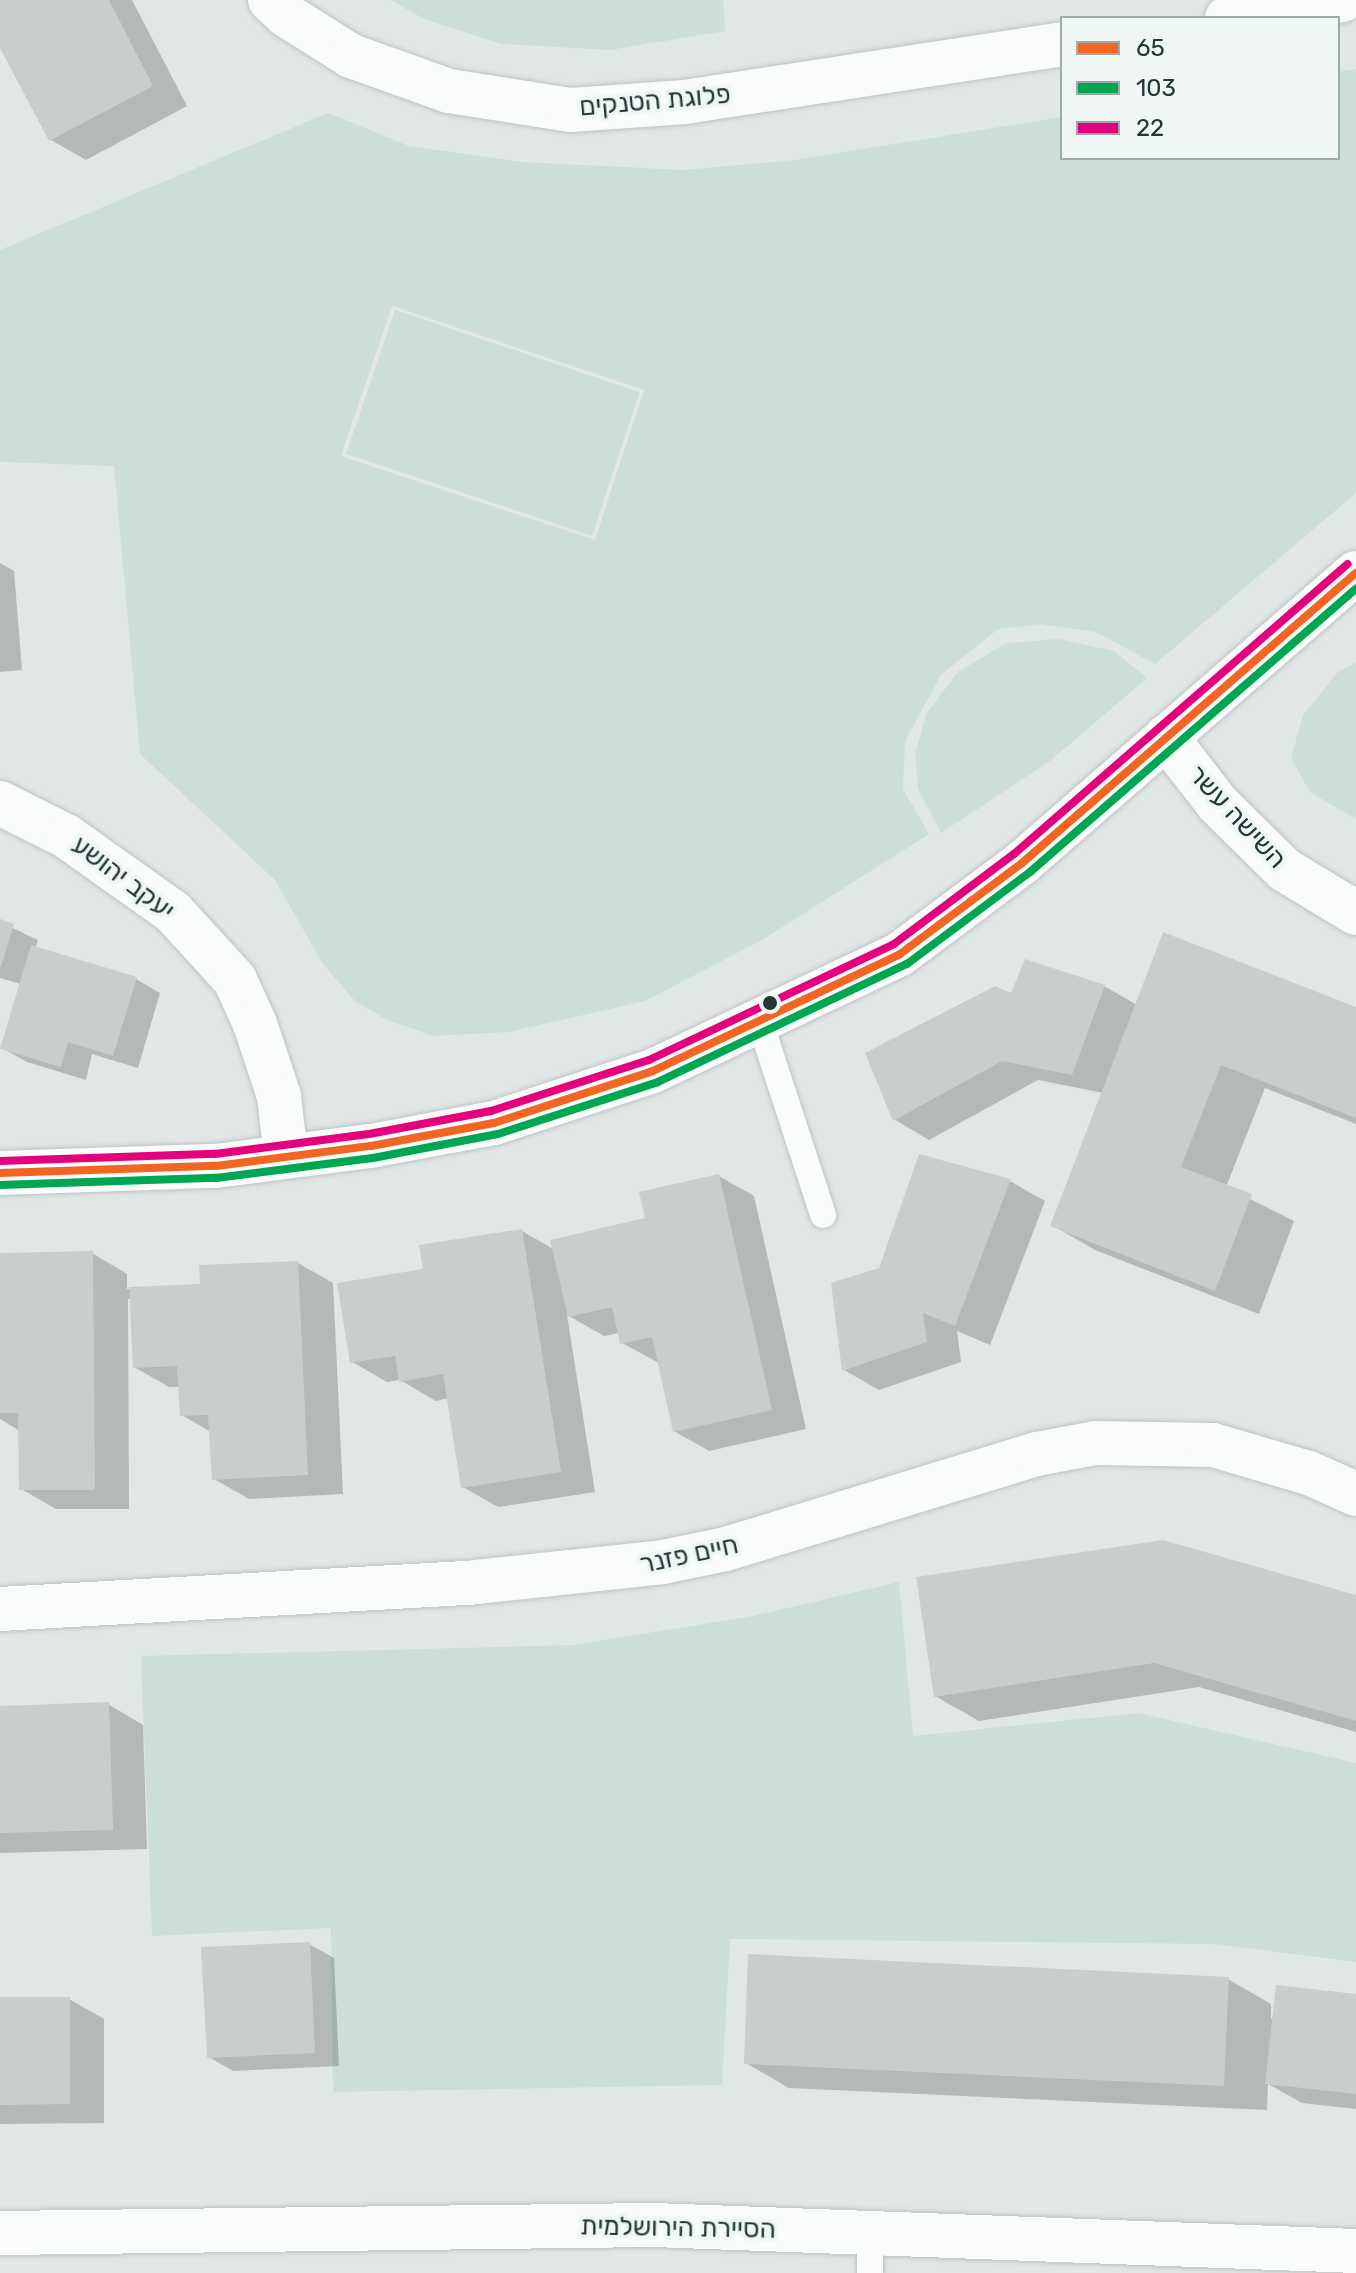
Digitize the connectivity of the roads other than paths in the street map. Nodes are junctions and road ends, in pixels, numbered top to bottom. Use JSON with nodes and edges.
{"nodes":[{"id":1,"x":270,"y":0,"type":"edge"},
{"id":2,"x":1343,"y":0,"type":"edge"},
{"id":3,"x":1240,"y":16,"type":"edge"},
{"id":4,"x":1060,"y":44,"type":"edge"},
{"id":5,"x":1356,"y":573,"type":"edge"},
{"id":6,"x":1166,"y":737,"type":"junction"},
{"id":7,"x":0,"y":803,"type":"edge"},
{"id":8,"x":1356,"y":913,"type":"edge"},
{"id":9,"x":760,"y":1022,"type":"junction"},
{"id":10,"x":286,"y":1157,"type":"junction"},
{"id":11,"x":0,"y":1173,"type":"edge"},
{"id":12,"x":823,"y":1215,"type":"dead end"},
{"id":13,"x":1356,"y":1494,"type":"edge"},
{"id":14,"x":0,"y":1609,"type":"edge"},
{"id":15,"x":0,"y":2233,"type":"edge"},
{"id":16,"x":1356,"y":2251,"type":"edge"},
{"id":17,"x":870,"y":2253,"type":"edge"},
{"id":18,"x":1216,"y":2259,"type":"edge"}],
"edges":[{"from":1,"to":4,"type":"street","name":"פלוגת הטנקים"},
{"from":2,"to":3,"type":"street"},
{"from":5,"to":6,"type":"street"},
{"from":6,"to":8,"type":"street","name":"השישה עשר"},
{"from":6,"to":9,"type":"street"},
{"from":7,"to":10,"type":"street","name":"יעקב יהושע"},
{"from":9,"to":10,"type":"street"},
{"from":9,"to":12,"type":"lane"},
{"from":10,"to":11,"type":"street"},
{"from":13,"to":14,"type":"street","name":"חיים פזנר"},
{"from":15,"to":17,"type":"street","name":"הסיירת הירושלמית"},
{"from":16,"to":18,"type":"street","name":"הסיירת הירושלמית"},
{"from":17,"to":18,"type":"street","name":"הסיירת הירושלמית"}]}
